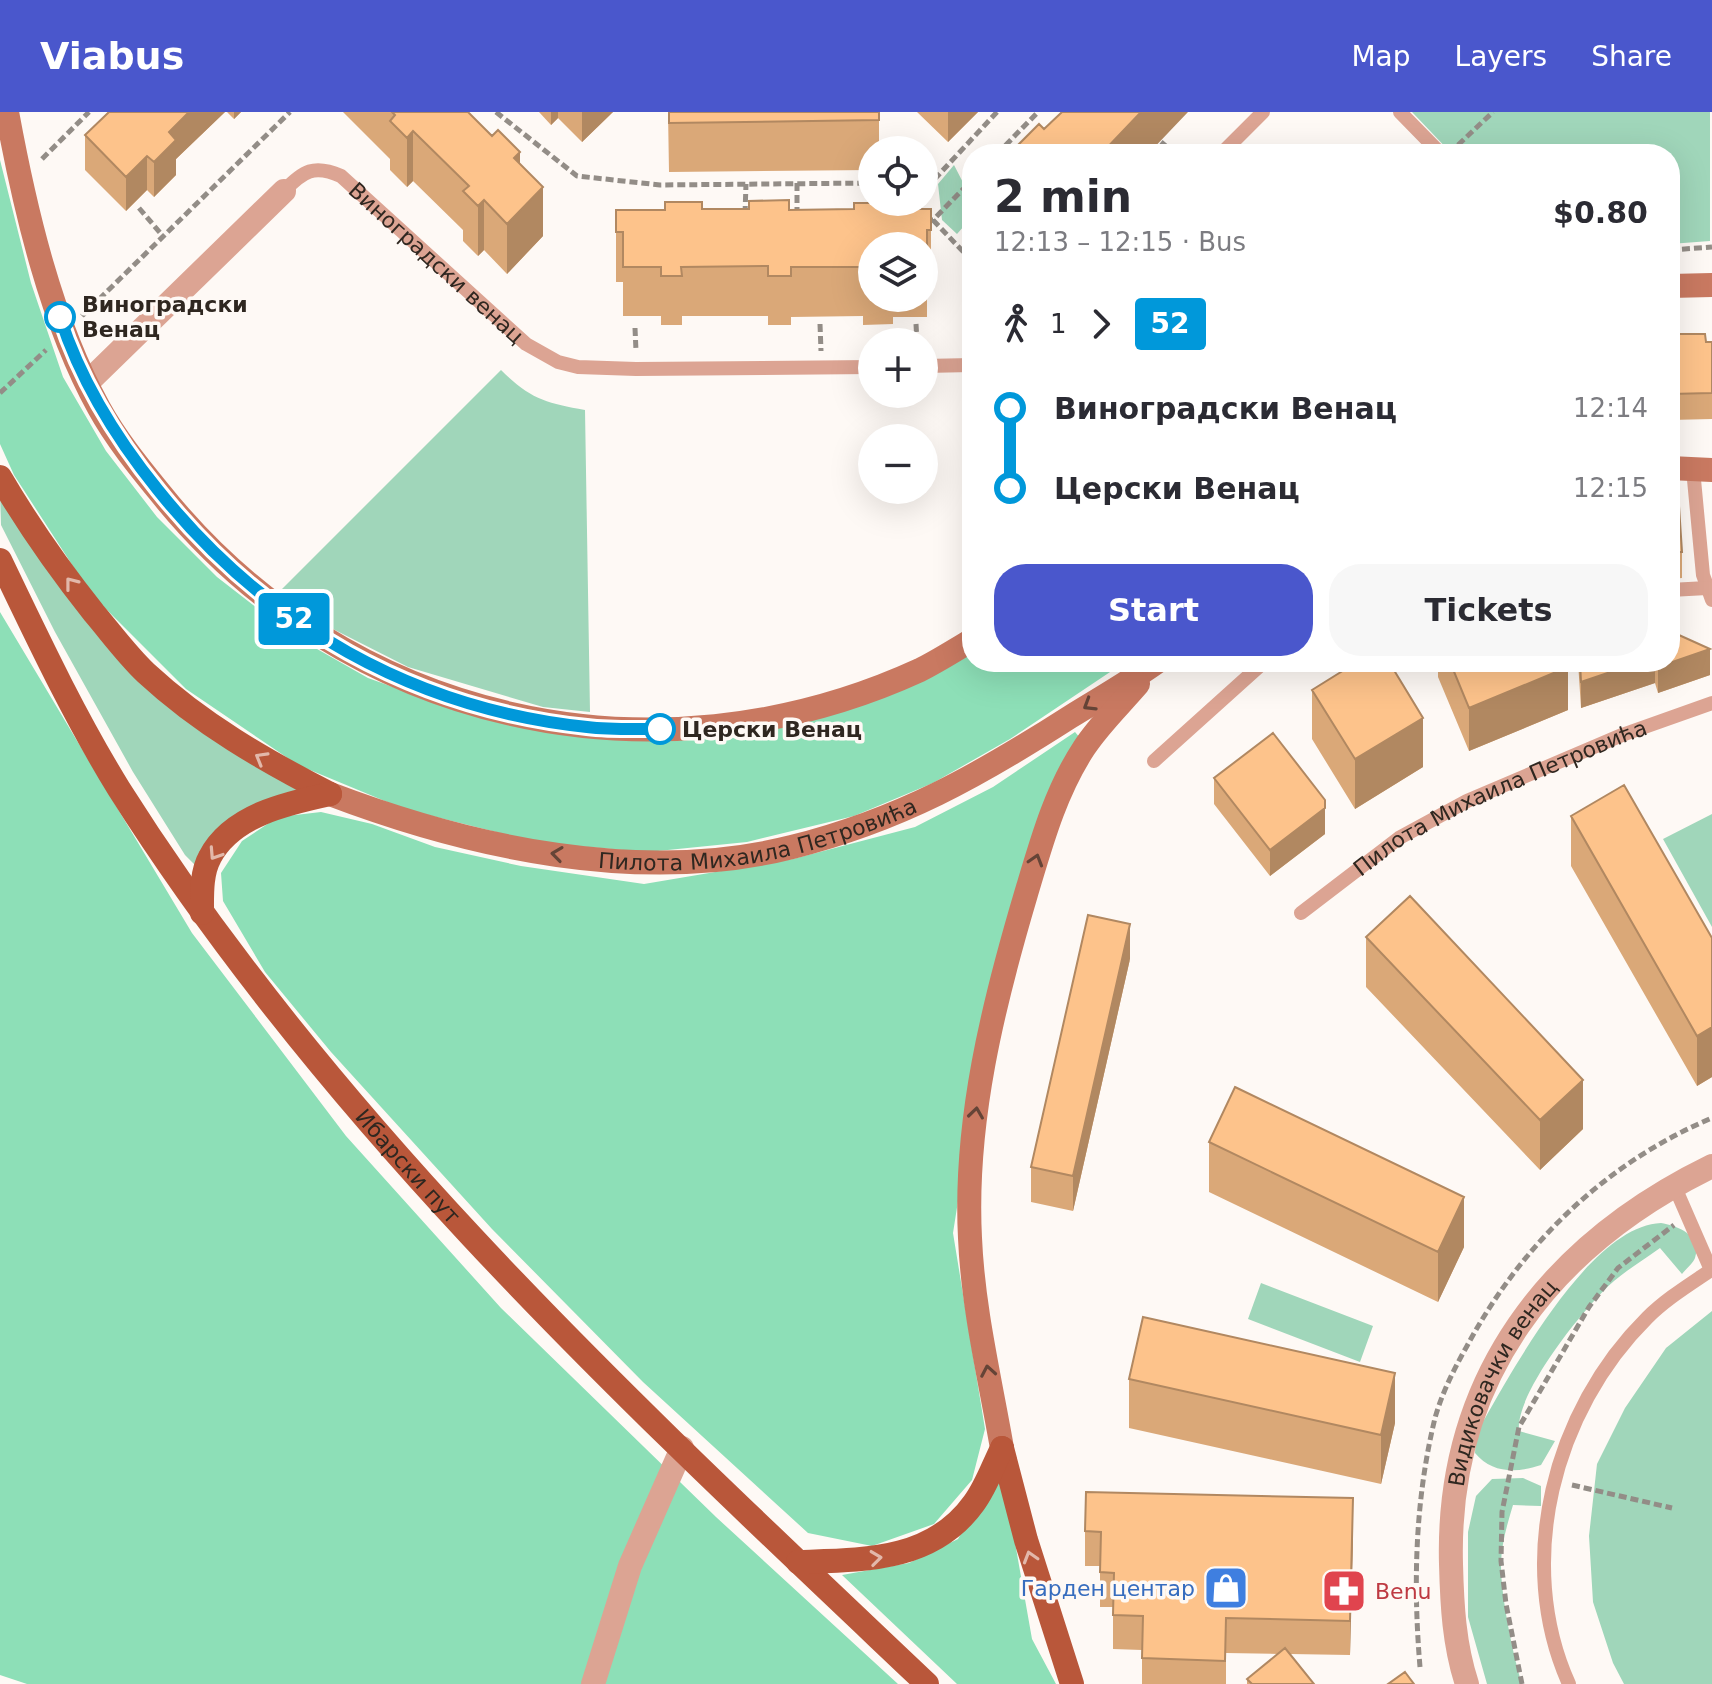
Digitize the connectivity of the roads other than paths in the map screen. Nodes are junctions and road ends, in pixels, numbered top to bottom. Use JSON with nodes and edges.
{"nodes":[{"id":1,"x":7,"y":112,"type":"edge"},
{"id":2,"x":1263,"y":112,"type":"edge"},
{"id":3,"x":1400,"y":112,"type":"edge"},
{"id":4,"x":1231,"y":144,"type":"edge"},
{"id":5,"x":1431,"y":144,"type":"edge"},
{"id":6,"x":284,"y":191,"type":"joint"},
{"id":7,"x":1712,"y":285,"type":"edge"},
{"id":8,"x":1680,"y":286,"type":"edge"},
{"id":9,"x":962,"y":365,"type":"edge"},
{"id":10,"x":938,"y":366,"type":"edge"},
{"id":11,"x":858,"y":367,"type":"edge"},
{"id":12,"x":87,"y":383,"type":"junction"},
{"id":13,"x":1692,"y":469,"type":"edge"},
{"id":14,"x":0,"y":477,"type":"edge"},
{"id":15,"x":0,"y":560,"type":"edge"},
{"id":16,"x":1680,"y":591,"type":"edge"},
{"id":17,"x":1709,"y":594,"type":"edge"},
{"id":18,"x":962,"y":646,"type":"edge"},
{"id":19,"x":1142,"y":672,"type":"edge"},
{"id":20,"x":1148,"y":672,"type":"edge"},
{"id":21,"x":1253,"y":672,"type":"edge"},
{"id":22,"x":1712,"y":703,"type":"edge"},
{"id":23,"x":1154,"y":761,"type":"dead end"},
{"id":24,"x":330,"y":794,"type":"junction"},
{"id":25,"x":202,"y":913,"type":"junction"},
{"id":26,"x":1301,"y":913,"type":"dead end"},
{"id":27,"x":1712,"y":1166,"type":"edge"},
{"id":28,"x":1674,"y":1185,"type":"junction"},
{"id":29,"x":682,"y":1448,"type":"junction"},
{"id":30,"x":1002,"y":1448,"type":"junction"},
{"id":31,"x":798,"y":1562,"type":"junction"},
{"id":32,"x":593,"y":1684,"type":"edge"},
{"id":33,"x":927,"y":1684,"type":"edge"},
{"id":34,"x":1072,"y":1684,"type":"edge"},
{"id":35,"x":1467,"y":1684,"type":"edge"},
{"id":36,"x":1569,"y":1684,"type":"edge"}],
"edges":[{"from":1,"to":12,"type":"main road"},
{"from":2,"to":4,"type":"lane"},
{"from":3,"to":5,"type":"lane"},
{"from":6,"to":11,"type":"lane","name":"Виноградски венац"},
{"from":6,"to":12,"type":"street","name":"Виноградски венац"},
{"from":7,"to":8,"type":"main road"},
{"from":9,"to":10,"type":"lane"},
{"from":12,"to":18,"type":"main road"},
{"from":13,"to":17,"type":"lane"},
{"from":24,"to":14,"type":"main road","one_way":true},
{"from":15,"to":25,"type":"main road","name":"Ибарски пут"},
{"from":16,"to":17,"type":"lane"},
{"from":19,"to":24,"type":"main road","name":"Пилота Михаила Петровића","one_way":true},
{"from":30,"to":20,"type":"main road","name":"Пилота Михаила Петровића","one_way":true},
{"from":21,"to":23,"type":"lane"},
{"from":22,"to":26,"type":"lane","name":"Пилота Михаила Петровића"},
{"from":24,"to":25,"type":"main road","one_way":true},
{"from":25,"to":29,"type":"main road","name":"Ибарски пут"},
{"from":27,"to":28,"type":"street","name":"Видиковачки венац"},
{"from":28,"to":35,"type":"street","name":"Видиковачки венац"},
{"from":28,"to":36,"type":"lane"},
{"from":29,"to":31,"type":"main road","name":"Ибарски пут"},
{"from":29,"to":32,"type":"street"},
{"from":31,"to":30,"type":"main road","one_way":true},
{"from":34,"to":30,"type":"main road","one_way":true},
{"from":31,"to":33,"type":"main road","name":"Ибарски пут"}]}
